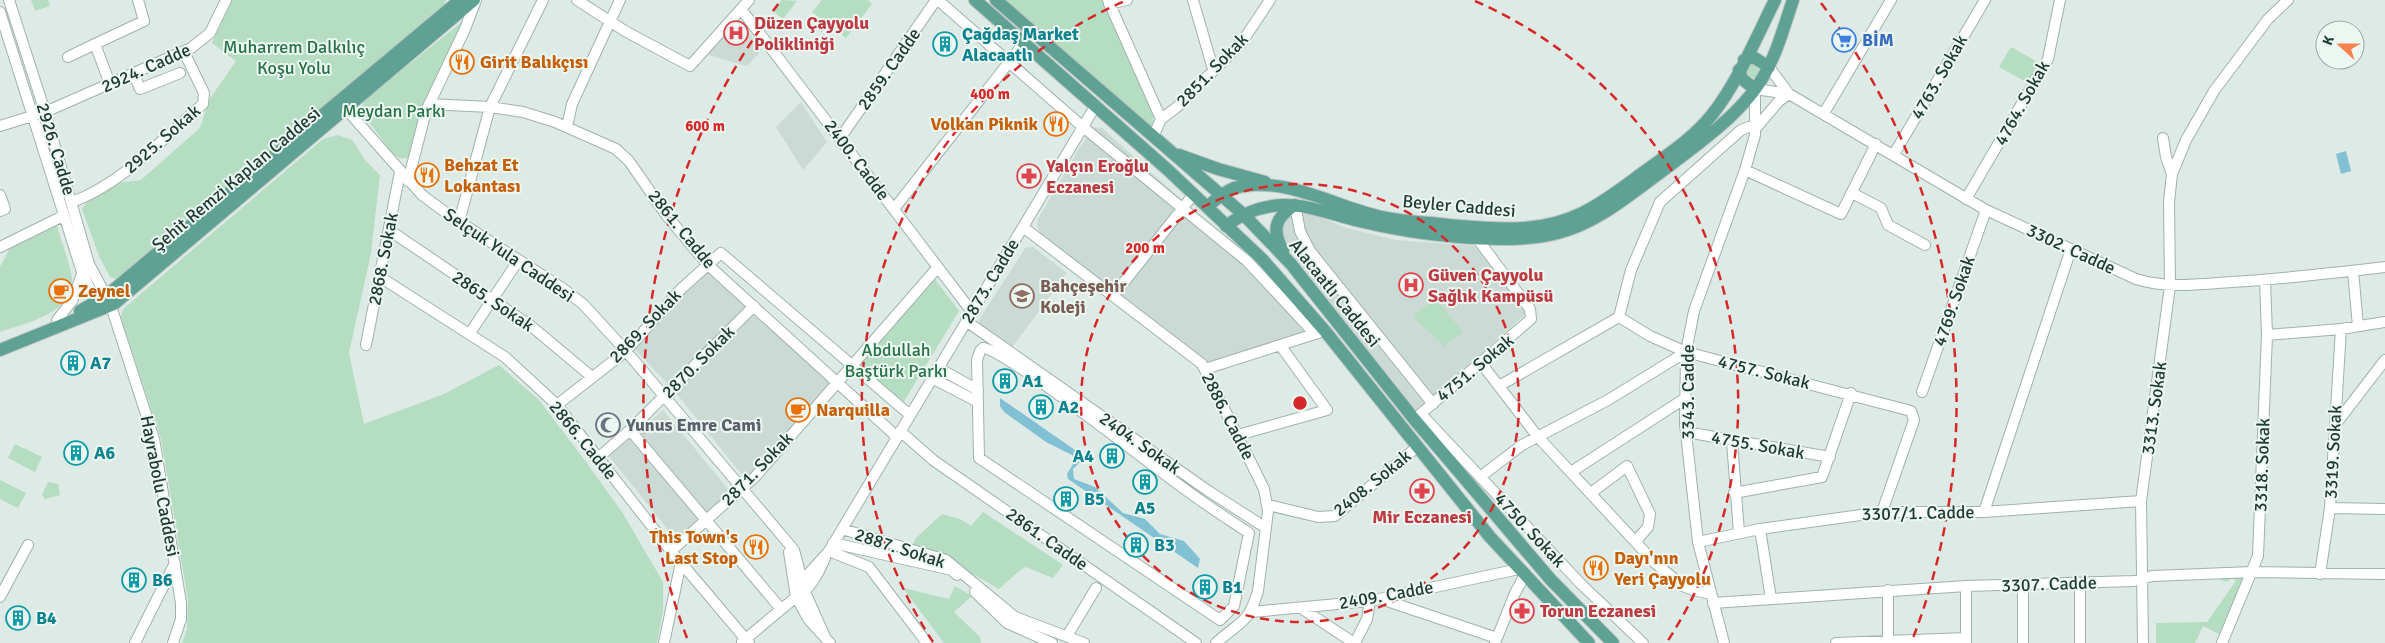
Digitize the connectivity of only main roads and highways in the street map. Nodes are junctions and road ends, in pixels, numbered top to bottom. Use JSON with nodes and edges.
{"nodes":[{"id":1,"x":460,"y":0,"type":"edge"},
{"id":2,"x":475,"y":0,"type":"edge"},
{"id":3,"x":975,"y":0,"type":"edge"},
{"id":4,"x":996,"y":0,"type":"edge"},
{"id":5,"x":1775,"y":0,"type":"edge"},
{"id":6,"x":1793,"y":0,"type":"edge"},
{"id":7,"x":1742,"y":65,"type":"junction"},
{"id":8,"x":1769,"y":66,"type":"junction"},
{"id":9,"x":1756,"y":89,"type":"junction"},
{"id":10,"x":343,"y":105,"type":"junction"},
{"id":11,"x":1168,"y":150,"type":"junction"},
{"id":12,"x":1284,"y":187,"type":"junction"},
{"id":13,"x":1222,"y":195,"type":"junction"},
{"id":14,"x":1295,"y":205,"type":"junction"},
{"id":15,"x":1206,"y":207,"type":"junction"},
{"id":16,"x":1243,"y":214,"type":"junction"},
{"id":17,"x":1226,"y":226,"type":"junction"},
{"id":18,"x":1291,"y":264,"type":"junction"},
{"id":19,"x":104,"y":304,"type":"junction"},
{"id":20,"x":0,"y":341,"type":"edge"},
{"id":21,"x":0,"y":350,"type":"edge"},
{"id":22,"x":1588,"y":643,"type":"edge"},
{"id":23,"x":1612,"y":643,"type":"edge"}],
"edges":[{"from":1,"to":10,"type":"main road","name":"Şehit Remzi Kaplan Caddesi"},
{"from":2,"to":10,"type":"main road","name":"Şehit Remzi Kaplan Caddesi"},
{"from":3,"to":15,"type":"main road","name":"Alacaatlı Caddesi"},
{"from":4,"to":11,"type":"main road","name":"Alacaatlı Caddesi"},
{"from":5,"to":7,"type":"main road","name":"Beyler Caddesi"},
{"from":6,"to":8,"type":"main road","name":"Beyler Caddesi"},
{"from":7,"to":8,"type":"main road"},
{"from":7,"to":9,"type":"main road"},
{"from":7,"to":12,"type":"main road","name":"Beyler Caddesi"},
{"from":8,"to":9,"type":"main road","name":"Beyler Caddesi"},
{"from":9,"to":14,"type":"main road","name":"Beyler Caddesi"},
{"from":10,"to":19,"type":"main road","name":"Şehit Remzi Kaplan Caddesi"},
{"from":11,"to":12,"type":"main road"},
{"from":11,"to":13,"type":"main road","name":"Alacaatlı Caddesi"},
{"from":12,"to":13,"type":"main road","name":"Beyler Caddesi"},
{"from":13,"to":15,"type":"main road","name":"Beyler Caddesi"},
{"from":13,"to":16,"type":"main road","name":"Alacaatlı Caddesi"},
{"from":14,"to":16,"type":"main road","name":"Beyler Caddesi"},
{"from":14,"to":18,"type":"main road"},
{"from":15,"to":17,"type":"main road","name":"Alacaatlı Caddesi"},
{"from":16,"to":17,"type":"main road","name":"Beyler Caddesi"},
{"from":16,"to":18,"type":"main road","name":"Alacaatlı Caddesi"},
{"from":17,"to":22,"type":"main road","name":"Alacaatlı Caddesi"},
{"from":18,"to":23,"type":"main road","name":"Alacaatlı Caddesi"},
{"from":19,"to":20,"type":"main road","name":"Şehit Remzi Kaplan Caddesi"},
{"from":19,"to":21,"type":"main road","name":"Şehit Remzi Kaplan Caddesi"}]}
